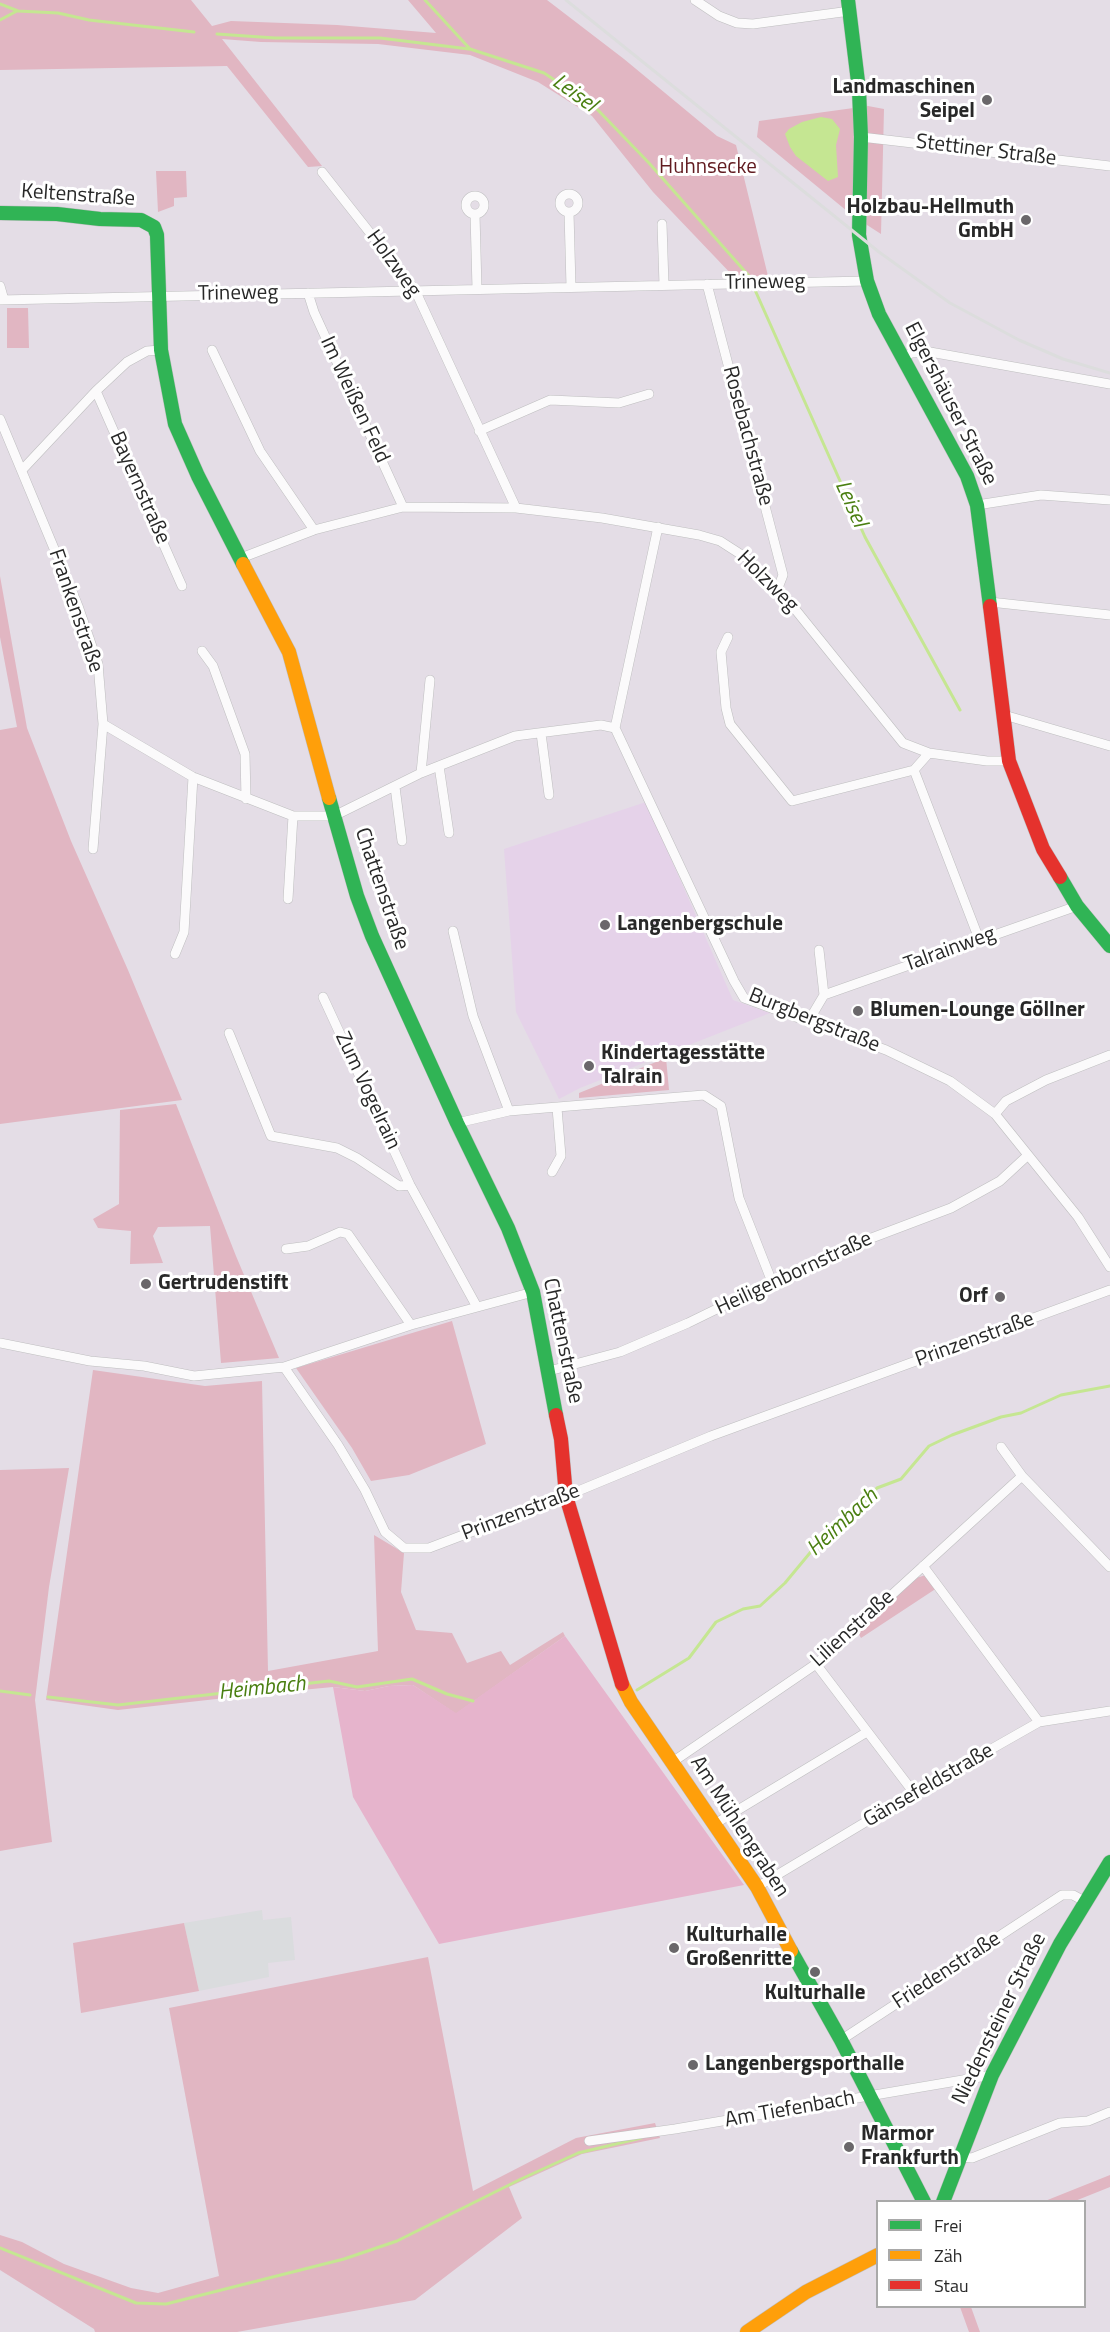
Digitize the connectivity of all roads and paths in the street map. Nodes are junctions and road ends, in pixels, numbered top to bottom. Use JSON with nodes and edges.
{"nodes":[{"id":1,"x":694,"y":0,"type":"edge"},
{"id":2,"x":849,"y":6,"type":"edge"},
{"id":3,"x":861,"y":137,"type":"junction"},
{"id":4,"x":1110,"y":166,"type":"edge"},
{"id":5,"x":322,"y":172,"type":"dead end"},
{"id":6,"x":569,"y":212,"type":"dead end"},
{"id":7,"x":0,"y":213,"type":"edge"},
{"id":8,"x":475,"y":214,"type":"dead end"},
{"id":9,"x":662,"y":224,"type":"dead end"},
{"id":10,"x":867,"y":281,"type":"junction"},
{"id":11,"x":707,"y":284,"type":"junction"},
{"id":12,"x":664,"y":285,"type":"junction"},
{"id":13,"x":0,"y":286,"type":"edge"},
{"id":14,"x":571,"y":287,"type":"junction"},
{"id":15,"x":477,"y":289,"type":"junction"},
{"id":16,"x":416,"y":290,"type":"junction"},
{"id":17,"x":308,"y":292,"type":"junction"},
{"id":18,"x":159,"y":296,"type":"junction"},
{"id":19,"x":2,"y":300,"type":"edge"},
{"id":20,"x":161,"y":350,"type":"junction"},
{"id":21,"x":212,"y":350,"type":"dead end"},
{"id":22,"x":903,"y":357,"type":"junction"},
{"id":23,"x":1110,"y":384,"type":"edge"},
{"id":24,"x":96,"y":391,"type":"junction"},
{"id":25,"x":650,"y":394,"type":"dead end"},
{"id":26,"x":0,"y":419,"type":"edge"},
{"id":27,"x":479,"y":431,"type":"junction"},
{"id":28,"x":22,"y":470,"type":"junction"},
{"id":29,"x":1110,"y":500,"type":"edge"},
{"id":30,"x":977,"y":505,"type":"junction"},
{"id":31,"x":403,"y":507,"type":"junction"},
{"id":32,"x":516,"y":508,"type":"junction"},
{"id":33,"x":658,"y":527,"type":"junction"},
{"id":34,"x":314,"y":530,"type":"junction"},
{"id":35,"x":241,"y":558,"type":"junction"},
{"id":36,"x":182,"y":586,"type":"dead end"},
{"id":37,"x":778,"y":588,"type":"junction"},
{"id":38,"x":990,"y":602,"type":"junction"},
{"id":39,"x":1110,"y":615,"type":"edge"},
{"id":40,"x":728,"y":637,"type":"dead end"},
{"id":41,"x":202,"y":651,"type":"dead end"},
{"id":42,"x":430,"y":680,"type":"dead end"},
{"id":43,"x":1004,"y":716,"type":"junction"},
{"id":44,"x":103,"y":724,"type":"junction"},
{"id":45,"x":615,"y":728,"type":"junction"},
{"id":46,"x":541,"y":733,"type":"junction"},
{"id":47,"x":1110,"y":746,"type":"edge"},
{"id":48,"x":929,"y":753,"type":"junction"},
{"id":49,"x":1008,"y":761,"type":"junction"},
{"id":50,"x":439,"y":766,"type":"junction"},
{"id":51,"x":914,"y":770,"type":"junction"},
{"id":52,"x":421,"y":774,"type":"junction"},
{"id":53,"x":192,"y":777,"type":"junction"},
{"id":54,"x":394,"y":786,"type":"junction"},
{"id":55,"x":549,"y":795,"type":"dead end"},
{"id":56,"x":246,"y":799,"type":"junction"},
{"id":57,"x":293,"y":816,"type":"junction"},
{"id":58,"x":334,"y":816,"type":"junction"},
{"id":59,"x":449,"y":834,"type":"dead end"},
{"id":60,"x":402,"y":841,"type":"dead end"},
{"id":61,"x":93,"y":849,"type":"dead end"},
{"id":62,"x":288,"y":899,"type":"dead end"},
{"id":63,"x":1077,"y":906,"type":"junction"},
{"id":64,"x":453,"y":931,"type":"dead end"},
{"id":65,"x":979,"y":939,"type":"junction"},
{"id":66,"x":1110,"y":946,"type":"edge"},
{"id":67,"x":819,"y":950,"type":"dead end"},
{"id":68,"x":175,"y":954,"type":"dead end"},
{"id":69,"x":824,"y":995,"type":"junction"},
{"id":70,"x":323,"y":997,"type":"dead end"},
{"id":71,"x":808,"y":1022,"type":"junction"},
{"id":72,"x":229,"y":1033,"type":"dead end"},
{"id":73,"x":1110,"y":1055,"type":"edge"},
{"id":74,"x":557,"y":1108,"type":"junction"},
{"id":75,"x":509,"y":1111,"type":"junction"},
{"id":76,"x":995,"y":1114,"type":"junction"},
{"id":77,"x":457,"y":1123,"type":"junction"},
{"id":78,"x":1028,"y":1156,"type":"junction"},
{"id":79,"x":552,"y":1172,"type":"dead end"},
{"id":80,"x":410,"y":1185,"type":"junction"},
{"id":81,"x":286,"y":1249,"type":"dead end"},
{"id":82,"x":1110,"y":1267,"type":"edge"},
{"id":83,"x":772,"y":1282,"type":"junction"},
{"id":84,"x":1110,"y":1290,"type":"edge"},
{"id":85,"x":533,"y":1292,"type":"junction"},
{"id":86,"x":477,"y":1308,"type":"junction"},
{"id":87,"x":411,"y":1325,"type":"junction"},
{"id":88,"x":0,"y":1343,"type":"edge"},
{"id":89,"x":284,"y":1367,"type":"junction"},
{"id":90,"x":549,"y":1371,"type":"junction"},
{"id":91,"x":1001,"y":1448,"type":"dead end"},
{"id":92,"x":1022,"y":1476,"type":"junction"},
{"id":93,"x":566,"y":1496,"type":"junction"},
{"id":94,"x":923,"y":1566,"type":"junction"},
{"id":95,"x":1110,"y":1567,"type":"edge"},
{"id":96,"x":816,"y":1664,"type":"junction"},
{"id":97,"x":1110,"y":1711,"type":"edge"},
{"id":98,"x":1039,"y":1722,"type":"junction"},
{"id":99,"x":867,"y":1732,"type":"junction"},
{"id":100,"x":671,"y":1763,"type":"junction"},
{"id":101,"x":914,"y":1793,"type":"junction"},
{"id":102,"x":713,"y":1825,"type":"junction"},
{"id":103,"x":1108,"y":1870,"type":"edge"},
{"id":104,"x":757,"y":1887,"type":"junction"},
{"id":105,"x":1084,"y":1901,"type":"junction"},
{"id":106,"x":841,"y":2040,"type":"junction"},
{"id":107,"x":992,"y":2075,"type":"junction"},
{"id":108,"x":870,"y":2096,"type":"junction"},
{"id":109,"x":1110,"y":2112,"type":"edge"},
{"id":110,"x":589,"y":2141,"type":"dead end"},
{"id":111,"x":960,"y":2157,"type":"junction"},
{"id":112,"x":923,"y":2200,"type":"edge"},
{"id":113,"x":944,"y":2200,"type":"edge"},
{"id":114,"x":876,"y":2255,"type":"edge"},
{"id":115,"x":747,"y":2332,"type":"edge"}],
"edges":[{"from":1,"to":2,"type":"street"},
{"from":2,"to":3,"type":"street","name":"Elgershäuser Straße"},
{"from":3,"to":4,"type":"street","name":"Stettiner Straße"},
{"from":3,"to":10,"type":"street","name":"Elgershäuser Straße"},
{"from":5,"to":16,"type":"street","name":"Holzweg"},
{"from":6,"to":14,"type":"street"},
{"from":7,"to":18,"type":"street","name":"Keltenstraße"},
{"from":8,"to":15,"type":"street"},
{"from":9,"to":12,"type":"street"},
{"from":10,"to":11,"type":"street","name":"Trineweg"},
{"from":10,"to":22,"type":"street","name":"Elgershäuser Straße"},
{"from":11,"to":12,"type":"street","name":"Trineweg"},
{"from":11,"to":37,"type":"street","name":"Rosebachstraße"},
{"from":12,"to":14,"type":"street","name":"Trineweg"},
{"from":13,"to":19,"type":"street"},
{"from":14,"to":15,"type":"street","name":"Trineweg"},
{"from":15,"to":16,"type":"street","name":"Trineweg"},
{"from":16,"to":17,"type":"street","name":"Trineweg"},
{"from":16,"to":27,"type":"street","name":"Holzweg"},
{"from":17,"to":18,"type":"street","name":"Trineweg"},
{"from":17,"to":31,"type":"street","name":"Im Weißen Feld"},
{"from":18,"to":19,"type":"street","name":"Trineweg"},
{"from":18,"to":20,"type":"street","name":"Chattenstraße"},
{"from":20,"to":24,"type":"street"},
{"from":20,"to":35,"type":"street","name":"Chattenstraße"},
{"from":21,"to":34,"type":"street"},
{"from":22,"to":23,"type":"street"},
{"from":22,"to":30,"type":"street","name":"Elgershäuser Straße"},
{"from":24,"to":28,"type":"street"},
{"from":24,"to":36,"type":"street","name":"Bayernstraße"},
{"from":25,"to":27,"type":"street"},
{"from":26,"to":28,"type":"street","name":"Frankenstraße"},
{"from":27,"to":32,"type":"street","name":"Holzweg"},
{"from":28,"to":44,"type":"street","name":"Frankenstraße"},
{"from":29,"to":30,"type":"street"},
{"from":30,"to":38,"type":"street","name":"Elgershäuser Straße"},
{"from":31,"to":32,"type":"street"},
{"from":31,"to":34,"type":"street"},
{"from":32,"to":33,"type":"street","name":"Holzweg"},
{"from":33,"to":37,"type":"street","name":"Holzweg"},
{"from":33,"to":45,"type":"street"},
{"from":34,"to":35,"type":"street"},
{"from":35,"to":58,"type":"street","name":"Chattenstraße"},
{"from":37,"to":48,"type":"street","name":"Holzweg"},
{"from":38,"to":39,"type":"street"},
{"from":38,"to":43,"type":"street","name":"Elgershäuser Straße"},
{"from":40,"to":51,"type":"street"},
{"from":41,"to":56,"type":"street"},
{"from":42,"to":52,"type":"street"},
{"from":43,"to":47,"type":"street"},
{"from":43,"to":49,"type":"street","name":"Elgershäuser Straße"},
{"from":44,"to":53,"type":"street"},
{"from":44,"to":61,"type":"street","name":"Frankenstraße"},
{"from":45,"to":46,"type":"street"},
{"from":45,"to":71,"type":"street","name":"Burgbergstraße"},
{"from":46,"to":50,"type":"street"},
{"from":46,"to":55,"type":"street"},
{"from":48,"to":49,"type":"street","name":"Holzweg"},
{"from":48,"to":51,"type":"street"},
{"from":49,"to":63,"type":"street","name":"Elgershäuser Straße"},
{"from":50,"to":52,"type":"street"},
{"from":50,"to":59,"type":"street"},
{"from":51,"to":65,"type":"street"},
{"from":52,"to":54,"type":"street"},
{"from":53,"to":56,"type":"street"},
{"from":53,"to":68,"type":"street"},
{"from":54,"to":58,"type":"street"},
{"from":54,"to":60,"type":"street"},
{"from":56,"to":57,"type":"street"},
{"from":57,"to":58,"type":"street"},
{"from":57,"to":62,"type":"street"},
{"from":58,"to":77,"type":"street","name":"Chattenstraße"},
{"from":63,"to":65,"type":"street","name":"Talrainweg"},
{"from":63,"to":66,"type":"street","name":"Elgershäuser Straße"},
{"from":64,"to":75,"type":"street"},
{"from":65,"to":69,"type":"street","name":"Talrainweg"},
{"from":67,"to":69,"type":"street"},
{"from":69,"to":71,"type":"street"},
{"from":70,"to":80,"type":"street","name":"Zum Vogelrain"},
{"from":71,"to":76,"type":"street","name":"Burgbergstraße"},
{"from":72,"to":80,"type":"street","name":"Zum Vogelrain"},
{"from":73,"to":76,"type":"street"},
{"from":74,"to":75,"type":"street"},
{"from":74,"to":79,"type":"street"},
{"from":74,"to":83,"type":"street"},
{"from":75,"to":77,"type":"street"},
{"from":76,"to":78,"type":"street","name":"Burgbergstraße"},
{"from":77,"to":85,"type":"street","name":"Chattenstraße"},
{"from":78,"to":82,"type":"street","name":"Burgbergstraße"},
{"from":78,"to":83,"type":"street","name":"Heiligenbornstraße"},
{"from":80,"to":86,"type":"street","name":"Zum Vogelrain"},
{"from":81,"to":87,"type":"street"},
{"from":83,"to":90,"type":"street","name":"Heiligenbornstraße"},
{"from":84,"to":93,"type":"street","name":"Prinzenstraße"},
{"from":85,"to":86,"type":"street"},
{"from":85,"to":90,"type":"street","name":"Chattenstraße"},
{"from":86,"to":87,"type":"street"},
{"from":87,"to":89,"type":"street"},
{"from":88,"to":89,"type":"street"},
{"from":89,"to":93,"type":"street","name":"Prinzenstraße"},
{"from":90,"to":93,"type":"street","name":"Chattenstraße"},
{"from":91,"to":92,"type":"street"},
{"from":92,"to":94,"type":"street","name":"Lilienstraße"},
{"from":92,"to":95,"type":"street"},
{"from":93,"to":100,"type":"street","name":"Am Mühlengraben"},
{"from":94,"to":96,"type":"street","name":"Lilienstraße"},
{"from":94,"to":98,"type":"street"},
{"from":96,"to":99,"type":"street"},
{"from":96,"to":100,"type":"street","name":"Lilienstraße"},
{"from":97,"to":98,"type":"street","name":"Gänsefeldstraße"},
{"from":98,"to":101,"type":"street","name":"Gänsefeldstraße"},
{"from":99,"to":101,"type":"street"},
{"from":99,"to":102,"type":"street"},
{"from":100,"to":102,"type":"street","name":"Am Mühlengraben"},
{"from":101,"to":104,"type":"street","name":"Gänsefeldstraße"},
{"from":102,"to":104,"type":"street","name":"Am Mühlengraben"},
{"from":103,"to":105,"type":"street","name":"Niedensteiner Straße"},
{"from":104,"to":106,"type":"street","name":"Am Mühlengraben"},
{"from":105,"to":106,"type":"street","name":"Friedenstraße"},
{"from":105,"to":107,"type":"street","name":"Niedensteiner Straße"},
{"from":106,"to":108,"type":"street","name":"Am Mühlengraben"},
{"from":107,"to":108,"type":"street","name":"Am Tiefenbach"},
{"from":107,"to":111,"type":"street","name":"Niedensteiner Straße"},
{"from":108,"to":110,"type":"street","name":"Am Tiefenbach"},
{"from":108,"to":112,"type":"street","name":"Am Mühlengraben"},
{"from":109,"to":111,"type":"street"},
{"from":111,"to":113,"type":"street","name":"Niedensteiner Straße"},
{"from":114,"to":115,"type":"street"}]}
